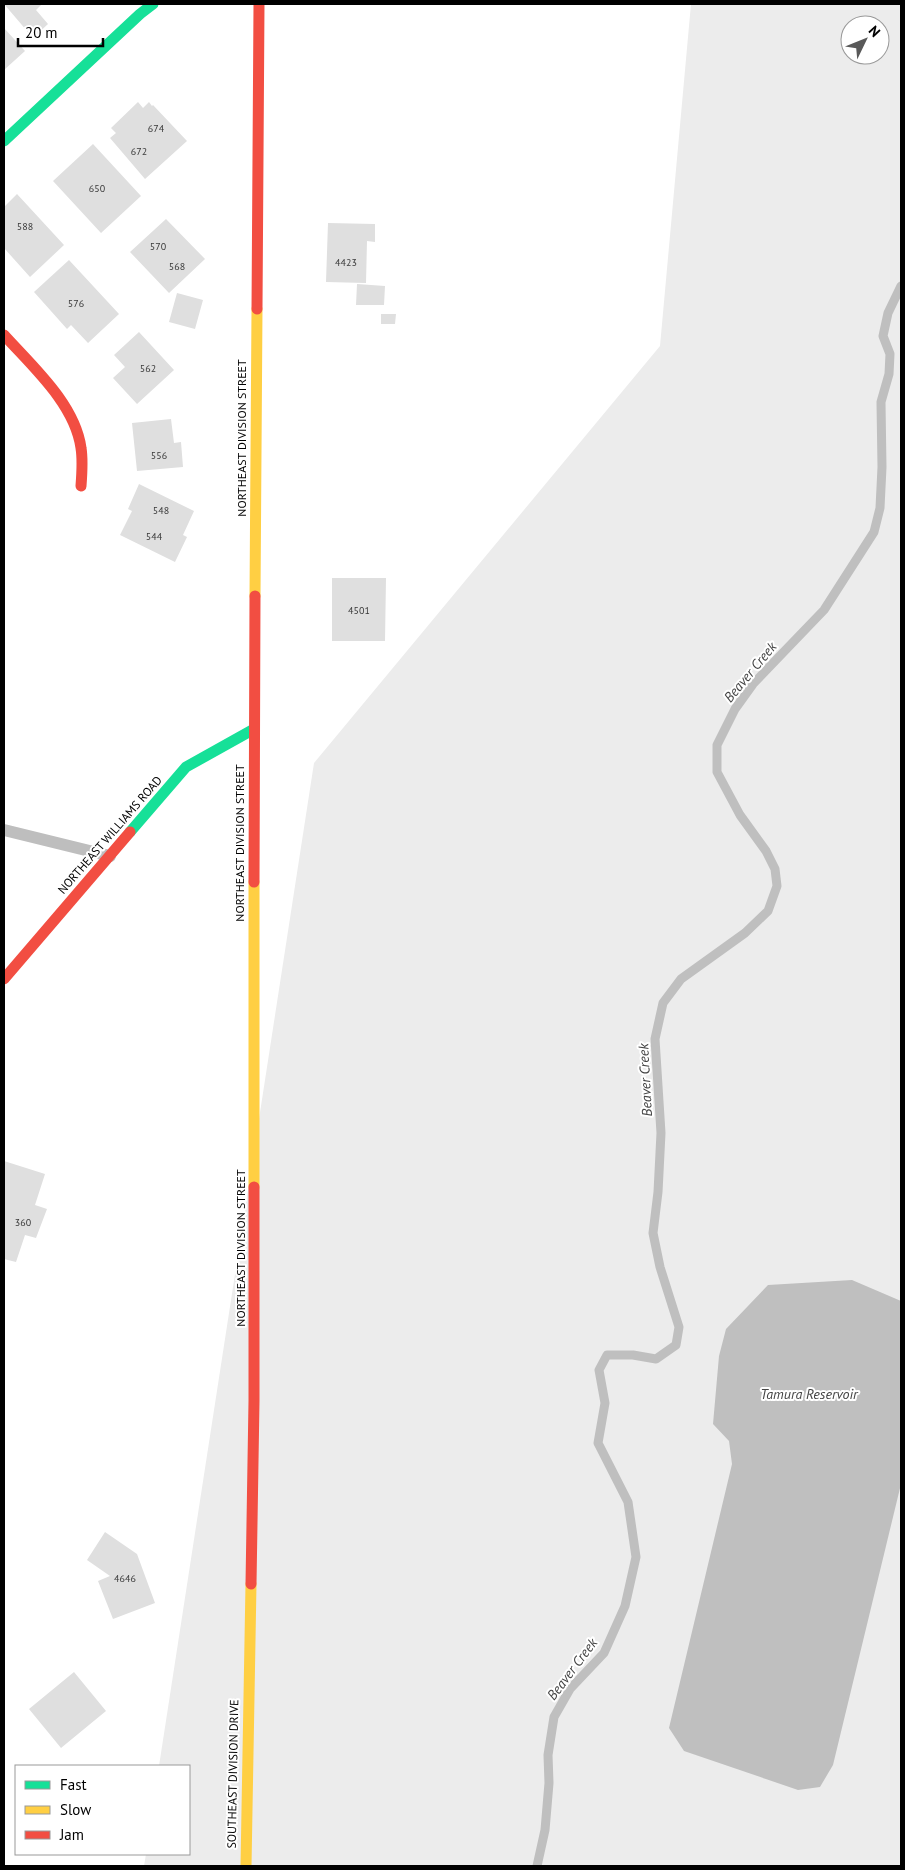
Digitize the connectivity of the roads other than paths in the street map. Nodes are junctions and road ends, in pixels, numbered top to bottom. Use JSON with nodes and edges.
{"nodes":[{"id":1,"x":153,"y":4,"type":"edge"},
{"id":2,"x":259,"y":4,"type":"edge"},
{"id":3,"x":4,"y":141,"type":"edge"},
{"id":4,"x":4,"y":335,"type":"edge"},
{"id":5,"x":81,"y":486,"type":"dead end"},
{"id":6,"x":254,"y":729,"type":"junction"},
{"id":7,"x":4,"y":830,"type":"edge"},
{"id":8,"x":110,"y":856,"type":"junction"},
{"id":9,"x":4,"y":979,"type":"edge"},
{"id":10,"x":248,"y":1682,"type":"joint"},
{"id":11,"x":246,"y":1866,"type":"edge"}],
"edges":[{"from":1,"to":3,"type":"street"},
{"from":2,"to":6,"type":"street","name":"NORTHEAST DIVISION STREET"},
{"from":4,"to":5,"type":"street"},
{"from":6,"to":8,"type":"street","name":"NORTHEAST WILLIAMS ROAD"},
{"from":6,"to":10,"type":"street","name":"NORTHEAST DIVISION STREET"},
{"from":7,"to":8,"type":"lane"},
{"from":8,"to":9,"type":"street","name":"NORTHEAST WILLIAMS ROAD"},
{"from":10,"to":11,"type":"street","name":"SOUTHEAST DIVISION DRIVE"}]}
